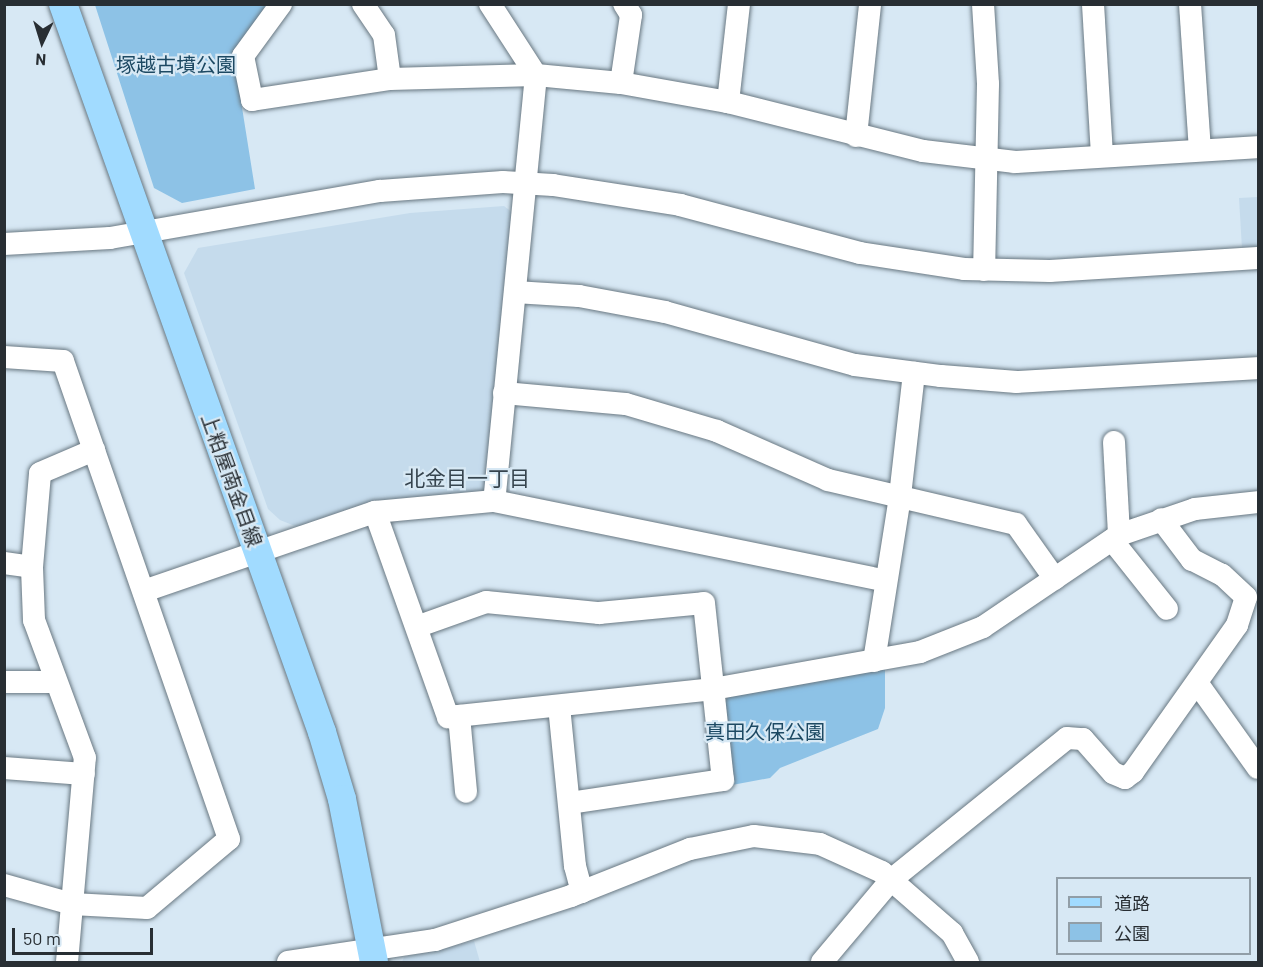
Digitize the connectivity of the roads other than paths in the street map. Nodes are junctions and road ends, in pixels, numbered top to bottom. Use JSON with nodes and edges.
{"nodes":[{"id":1,"x":63,"y":4,"type":"edge"},
{"id":2,"x":281,"y":4,"type":"edge"},
{"id":3,"x":363,"y":4,"type":"edge"},
{"id":4,"x":490,"y":4,"type":"edge"},
{"id":5,"x":624,"y":4,"type":"edge"},
{"id":6,"x":739,"y":4,"type":"edge"},
{"id":7,"x":870,"y":4,"type":"edge"},
{"id":8,"x":983,"y":4,"type":"edge"},
{"id":9,"x":1093,"y":4,"type":"edge"},
{"id":10,"x":1190,"y":4,"type":"edge"},
{"id":11,"x":536,"y":75,"type":"junction"},
{"id":12,"x":390,"y":79,"type":"junction"},
{"id":13,"x":621,"y":83,"type":"junction"},
{"id":14,"x":728,"y":102,"type":"junction"},
{"id":15,"x":856,"y":136,"type":"junction"},
{"id":16,"x":1258,"y":147,"type":"edge"},
{"id":17,"x":1200,"y":150,"type":"junction"},
{"id":18,"x":1102,"y":156,"type":"junction"},
{"id":19,"x":987,"y":158,"type":"junction"},
{"id":20,"x":526,"y":183,"type":"junction"},
{"id":21,"x":144,"y":233,"type":"junction"},
{"id":22,"x":4,"y":244,"type":"edge"},
{"id":23,"x":1258,"y":258,"type":"edge"},
{"id":24,"x":984,"y":270,"type":"junction"},
{"id":25,"x":515,"y":292,"type":"junction"},
{"id":26,"x":4,"y":357,"type":"edge"},
{"id":27,"x":1258,"y":368,"type":"edge"},
{"id":28,"x":914,"y":373,"type":"junction"},
{"id":29,"x":504,"y":393,"type":"junction"},
{"id":30,"x":1114,"y":442,"type":"dead end"},
{"id":31,"x":94,"y":450,"type":"junction"},
{"id":32,"x":900,"y":496,"type":"junction"},
{"id":33,"x":494,"y":501,"type":"junction"},
{"id":34,"x":1258,"y":502,"type":"edge"},
{"id":35,"x":375,"y":512,"type":"junction"},
{"id":36,"x":1161,"y":519,"type":"junction"},
{"id":37,"x":1116,"y":538,"type":"junction"},
{"id":38,"x":257,"y":552,"type":"junction"},
{"id":39,"x":4,"y":563,"type":"edge"},
{"id":40,"x":32,"y":567,"type":"junction"},
{"id":41,"x":1055,"y":579,"type":"junction"},
{"id":42,"x":886,"y":581,"type":"junction"},
{"id":43,"x":144,"y":591,"type":"junction"},
{"id":44,"x":1153,"y":603,"type":"dead end"},
{"id":45,"x":419,"y":626,"type":"junction"},
{"id":46,"x":874,"y":660,"type":"junction"},
{"id":47,"x":4,"y":682,"type":"edge"},
{"id":48,"x":56,"y":682,"type":"junction"},
{"id":49,"x":1198,"y":684,"type":"junction"},
{"id":50,"x":713,"y":689,"type":"junction"},
{"id":51,"x":559,"y":706,"type":"junction"},
{"id":52,"x":459,"y":716,"type":"junction"},
{"id":53,"x":4,"y":768,"type":"edge"},
{"id":54,"x":1258,"y":768,"type":"edge"},
{"id":55,"x":84,"y":774,"type":"junction"},
{"id":56,"x":466,"y":792,"type":"dead end"},
{"id":57,"x":570,"y":803,"type":"junction"},
{"id":58,"x":891,"y":880,"type":"junction"},
{"id":59,"x":4,"y":885,"type":"edge"},
{"id":60,"x":582,"y":892,"type":"junction"},
{"id":61,"x":72,"y":904,"type":"junction"},
{"id":62,"x":373,"y":957,"type":"edge"},
{"id":63,"x":67,"y":963,"type":"edge"},
{"id":64,"x":288,"y":963,"type":"edge"},
{"id":65,"x":822,"y":963,"type":"edge"},
{"id":66,"x":968,"y":963,"type":"edge"}],
"edges":[{"from":1,"to":21,"type":"main road","name":"上粕屋南金目線"},
{"from":2,"to":12,"type":"street"},
{"from":3,"to":12,"type":"street"},
{"from":4,"to":11,"type":"street"},
{"from":5,"to":13,"type":"street"},
{"from":6,"to":14,"type":"street"},
{"from":7,"to":15,"type":"street"},
{"from":8,"to":19,"type":"street"},
{"from":9,"to":18,"type":"street"},
{"from":10,"to":17,"type":"street"},
{"from":11,"to":12,"type":"street"},
{"from":11,"to":13,"type":"street"},
{"from":11,"to":20,"type":"street"},
{"from":13,"to":14,"type":"street"},
{"from":14,"to":15,"type":"street"},
{"from":15,"to":19,"type":"street"},
{"from":16,"to":17,"type":"street"},
{"from":17,"to":18,"type":"street"},
{"from":18,"to":19,"type":"street"},
{"from":19,"to":24,"type":"street"},
{"from":20,"to":21,"type":"street"},
{"from":20,"to":24,"type":"street"},
{"from":20,"to":25,"type":"street"},
{"from":21,"to":22,"type":"street"},
{"from":21,"to":38,"type":"main road","name":"上粕屋南金目線"},
{"from":23,"to":24,"type":"street"},
{"from":25,"to":28,"type":"street"},
{"from":25,"to":29,"type":"street"},
{"from":26,"to":31,"type":"street"},
{"from":27,"to":28,"type":"street"},
{"from":28,"to":32,"type":"street"},
{"from":29,"to":32,"type":"street"},
{"from":29,"to":33,"type":"street"},
{"from":30,"to":37,"type":"street"},
{"from":31,"to":40,"type":"street"},
{"from":31,"to":43,"type":"street"},
{"from":32,"to":41,"type":"street"},
{"from":32,"to":42,"type":"street"},
{"from":33,"to":35,"type":"street"},
{"from":33,"to":42,"type":"street"},
{"from":34,"to":36,"type":"street"},
{"from":35,"to":38,"type":"street"},
{"from":35,"to":45,"type":"street"},
{"from":36,"to":37,"type":"street"},
{"from":36,"to":49,"type":"street"},
{"from":37,"to":41,"type":"street"},
{"from":37,"to":44,"type":"street"},
{"from":38,"to":43,"type":"street"},
{"from":38,"to":62,"type":"main road","name":"上粕屋南金目線"},
{"from":39,"to":40,"type":"street"},
{"from":40,"to":48,"type":"street"},
{"from":41,"to":46,"type":"street"},
{"from":42,"to":46,"type":"street"},
{"from":43,"to":61,"type":"street"},
{"from":45,"to":50,"type":"street"},
{"from":45,"to":52,"type":"street"},
{"from":46,"to":50,"type":"street"},
{"from":47,"to":48,"type":"street"},
{"from":48,"to":55,"type":"street"},
{"from":49,"to":54,"type":"street"},
{"from":49,"to":58,"type":"street"},
{"from":50,"to":51,"type":"street"},
{"from":50,"to":57,"type":"street"},
{"from":51,"to":52,"type":"street"},
{"from":51,"to":57,"type":"street"},
{"from":52,"to":56,"type":"street"},
{"from":53,"to":55,"type":"street"},
{"from":55,"to":61,"type":"street"},
{"from":57,"to":60,"type":"street"},
{"from":58,"to":60,"type":"street"},
{"from":58,"to":65,"type":"street"},
{"from":58,"to":66,"type":"street"},
{"from":59,"to":61,"type":"street"},
{"from":60,"to":62,"type":"street"},
{"from":61,"to":63,"type":"street"},
{"from":62,"to":64,"type":"street"}]}
